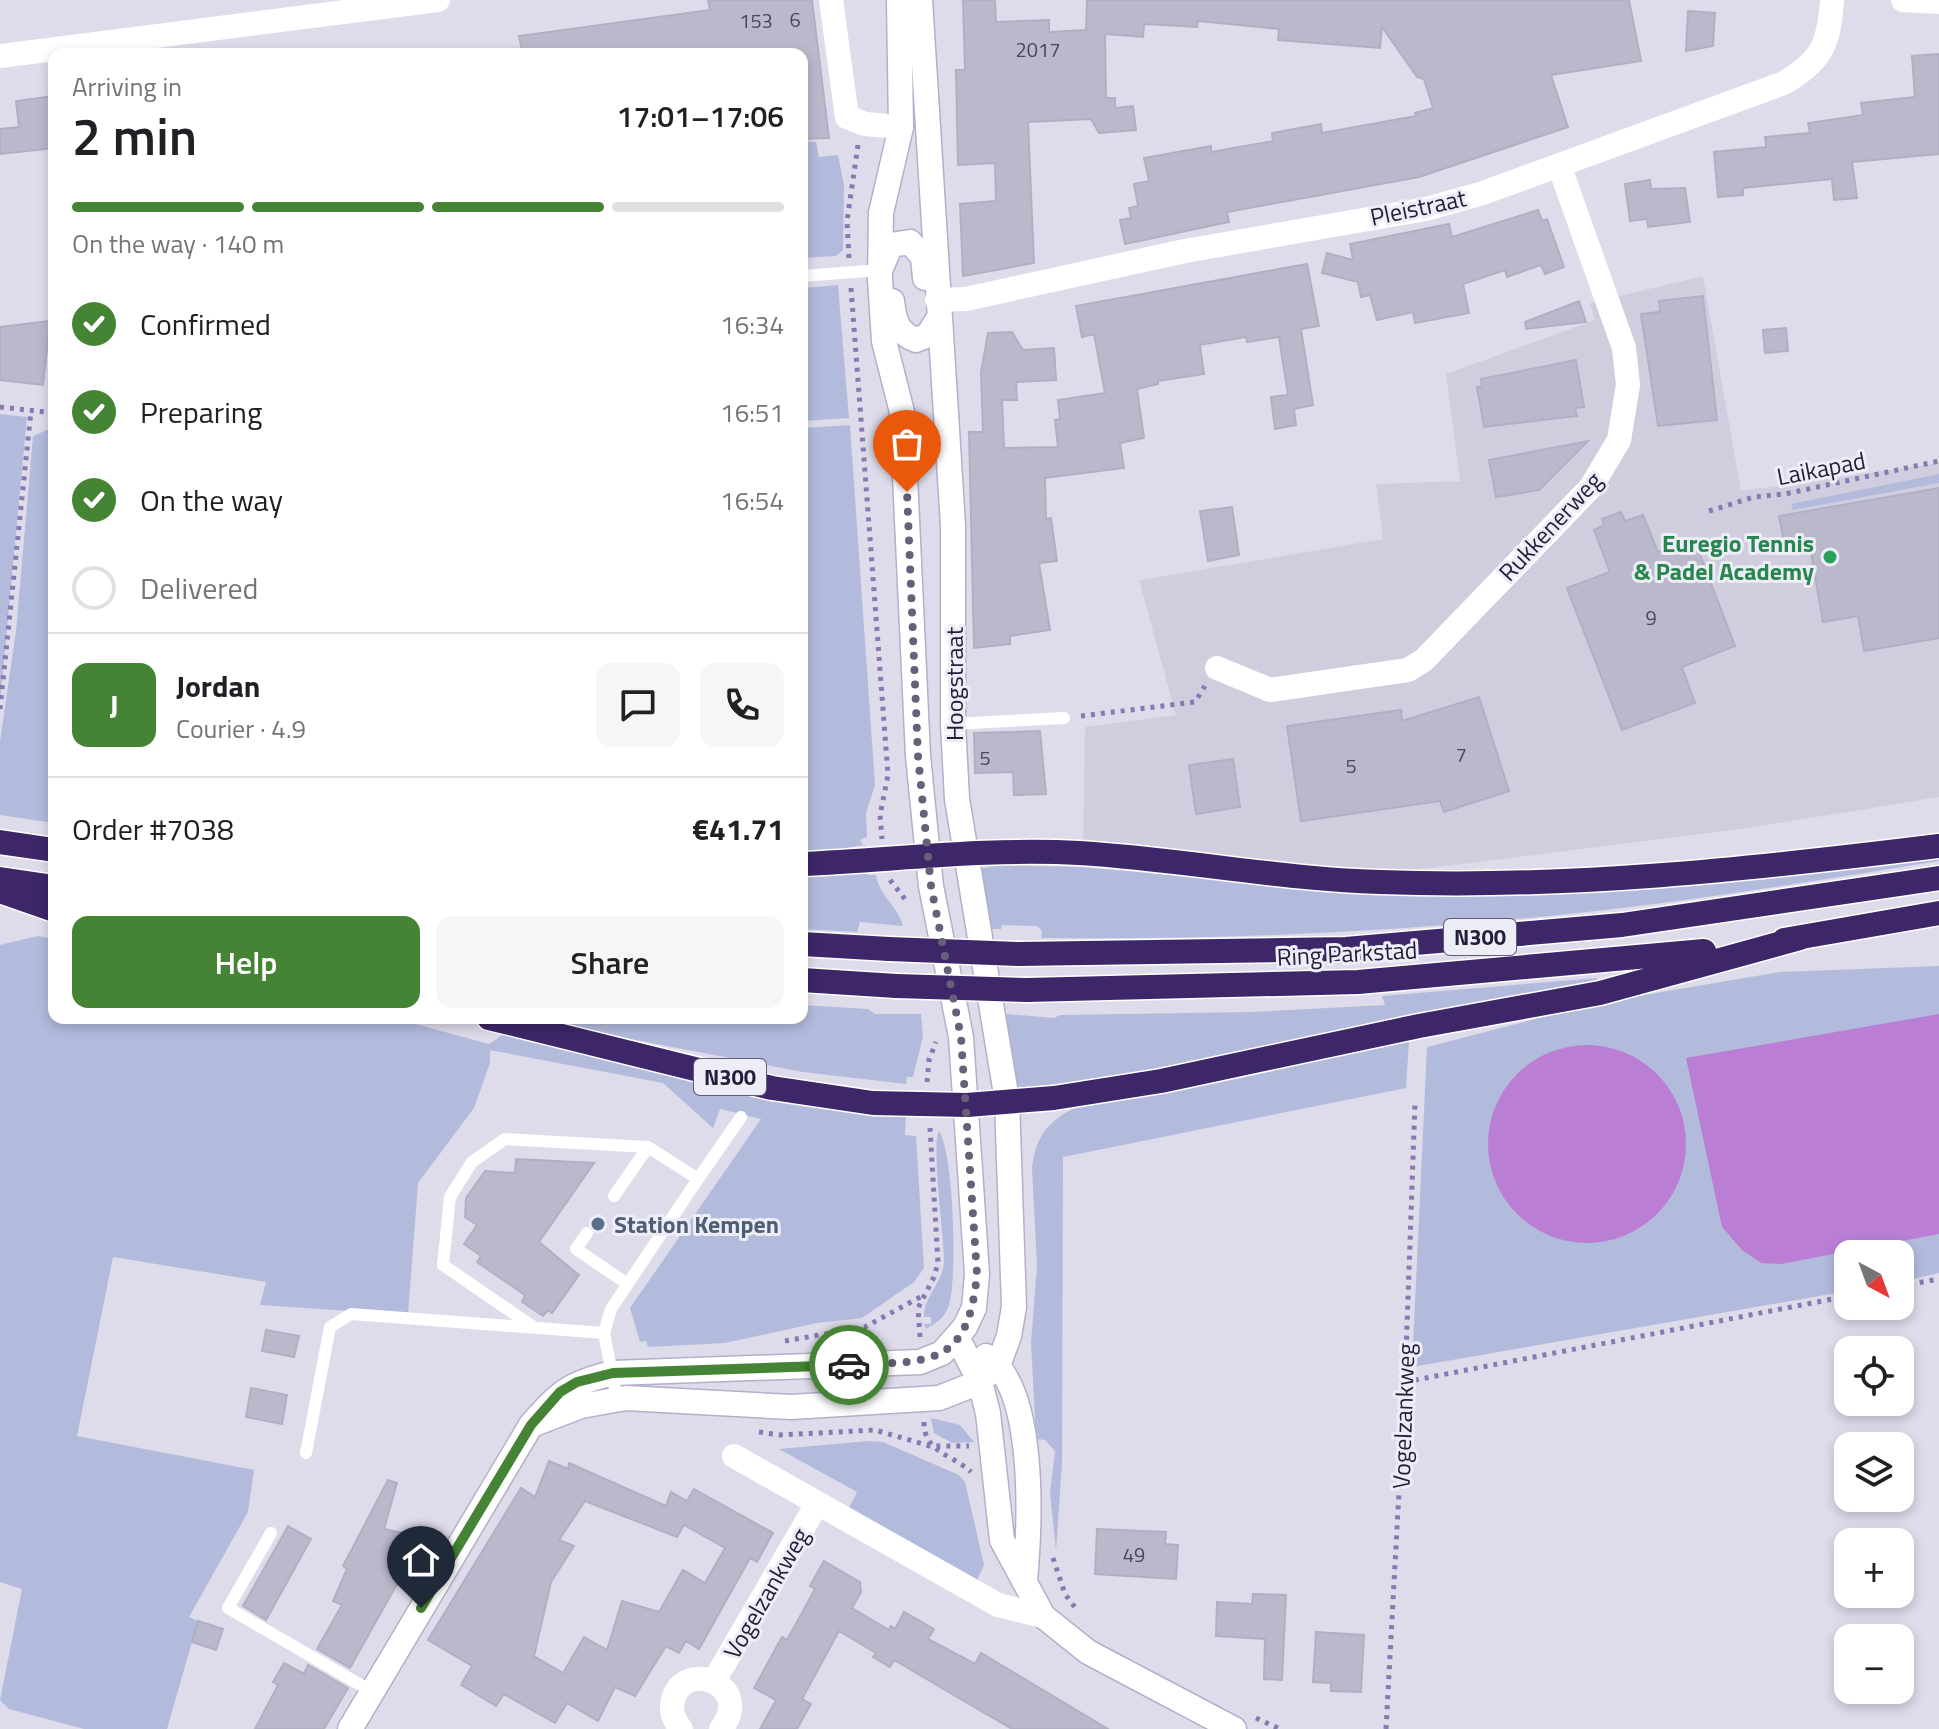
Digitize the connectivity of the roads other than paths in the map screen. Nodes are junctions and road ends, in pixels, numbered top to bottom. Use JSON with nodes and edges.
{"nodes":[{"id":1,"x":438,"y":0,"type":"edge"},
{"id":2,"x":831,"y":0,"type":"edge"},
{"id":3,"x":899,"y":0,"type":"edge"},
{"id":4,"x":920,"y":0,"type":"edge"},
{"id":5,"x":1832,"y":0,"type":"edge"},
{"id":6,"x":1903,"y":0,"type":"edge"},
{"id":7,"x":1939,"y":2,"type":"edge"},
{"id":8,"x":395,"y":3,"type":"edge"},
{"id":9,"x":60,"y":48,"type":"edge"},
{"id":10,"x":48,"y":50,"type":"edge"},
{"id":11,"x":0,"y":56,"type":"edge"},
{"id":12,"x":901,"y":127,"type":"junction"},
{"id":13,"x":1559,"y":165,"type":"junction"},
{"id":14,"x":880,"y":275,"type":"junction"},
{"id":15,"x":808,"y":276,"type":"edge"},
{"id":16,"x":937,"y":310,"type":"junction"},
{"id":17,"x":1217,"y":668,"type":"road end"},
{"id":18,"x":1064,"y":718,"type":"road end"},
{"id":19,"x":953,"y":724,"type":"junction"},
{"id":20,"x":0,"y":842,"type":"edge"},
{"id":21,"x":1939,"y":846,"type":"edge"},
{"id":22,"x":48,"y":849,"type":"edge"},
{"id":23,"x":928,"y":853,"type":"junction"},
{"id":24,"x":966,"y":853,"type":"junction"},
{"id":25,"x":808,"y":864,"type":"edge"},
{"id":26,"x":1939,"y":878,"type":"edge"},
{"id":27,"x":0,"y":879,"type":"edge"},
{"id":28,"x":48,"y":886,"type":"edge"},
{"id":29,"x":0,"y":891,"type":"edge"},
{"id":30,"x":48,"y":908,"type":"edge"},
{"id":31,"x":1939,"y":913,"type":"edge"},
{"id":32,"x":1800,"y":938,"type":"junction"},
{"id":33,"x":808,"y":944,"type":"edge"},
{"id":34,"x":808,"y":980,"type":"edge"},
{"id":35,"x":513,"y":1024,"type":"edge"},
{"id":36,"x":1007,"y":1100,"type":"junction"},
{"id":37,"x":967,"y":1105,"type":"junction"},
{"id":38,"x":741,"y":1117,"type":"dead end"},
{"id":39,"x":648,"y":1147,"type":"junction"},
{"id":40,"x":698,"y":1179,"type":"junction"},
{"id":41,"x":614,"y":1196,"type":"dead end"},
{"id":42,"x":587,"y":1233,"type":"dead end"},
{"id":43,"x":626,"y":1283,"type":"junction"},
{"id":44,"x":534,"y":1328,"type":"junction"},
{"id":45,"x":604,"y":1333,"type":"junction"},
{"id":46,"x":958,"y":1339,"type":"junction"},
{"id":47,"x":999,"y":1363,"type":"junction"},
{"id":48,"x":613,"y":1373,"type":"junction"},
{"id":49,"x":980,"y":1382,"type":"junction"},
{"id":50,"x":617,"y":1399,"type":"junction"},
{"id":51,"x":531,"y":1425,"type":"junction"},
{"id":52,"x":306,"y":1453,"type":"dead end"},
{"id":53,"x":734,"y":1456,"type":"dead end"},
{"id":54,"x":817,"y":1504,"type":"junction"},
{"id":55,"x":271,"y":1533,"type":"dead end"},
{"id":56,"x":1025,"y":1580,"type":"junction"},
{"id":57,"x":1043,"y":1616,"type":"junction"},
{"id":58,"x":714,"y":1681,"type":"junction"},
{"id":59,"x":371,"y":1691,"type":"junction"},
{"id":60,"x":1238,"y":1720,"type":"edge"},
{"id":61,"x":350,"y":1729,"type":"edge"},
{"id":62,"x":681,"y":1729,"type":"edge"},
{"id":63,"x":721,"y":1729,"type":"edge"}],
"edges":[{"from":1,"to":8,"type":"main road"},
{"from":2,"to":12,"type":"main road"},
{"from":3,"to":12,"type":"main road","name":"Hoogstraat"},
{"from":4,"to":16,"type":"main road","name":"Hoogstraat"},
{"from":5,"to":13,"type":"main road","name":"Pleistraat"},
{"from":6,"to":7,"type":"main road"},
{"from":8,"to":9,"type":"main road"},
{"from":10,"to":11,"type":"main road"},
{"from":12,"to":14,"type":"main road","name":"Hoogstraat"},
{"from":13,"to":16,"type":"main road","name":"Pleistraat"},
{"from":13,"to":17,"type":"main road","name":"Rukkenerweg"},
{"from":14,"to":15,"type":"lane"},
{"from":14,"to":16,"type":"main road"},
{"from":14,"to":16,"type":"main road"},
{"from":14,"to":23,"type":"main road","name":"Hoogstraat"},
{"from":16,"to":19,"type":"main road","name":"Hoogstraat"},
{"from":18,"to":19,"type":"lane"},
{"from":19,"to":24,"type":"main road","name":"Hoogstraat"},
{"from":20,"to":22,"type":"highway"},
{"from":21,"to":24,"type":"highway","number":"N300"},
{"from":23,"to":24,"type":"highway","number":"N300"},
{"from":23,"to":25,"type":"highway","number":"N300"},
{"from":23,"to":37,"type":"main road","name":"Hoogstraat"},
{"from":24,"to":36,"type":"main road","name":"Hoogstraat"},
{"from":26,"to":33,"type":"highway","name":"Ring Parkstad","number":"N300","bridge":true},
{"from":27,"to":28,"type":"highway"},
{"from":29,"to":30,"type":"highway"},
{"from":31,"to":32,"type":"highway","name":"Ring Parkstad","number":"N300"},
{"from":32,"to":34,"type":"highway","name":"Ring Parkstad","number":"N300","bridge":true},
{"from":32,"to":36,"type":"highway","number":"N300"},
{"from":35,"to":37,"type":"highway","number":"N300"},
{"from":36,"to":37,"type":"highway","number":"N300"},
{"from":36,"to":47,"type":"main road","name":"Hoogstraat"},
{"from":37,"to":46,"type":"main road","name":"Hoogstraat"},
{"from":38,"to":40,"type":"lane"},
{"from":39,"to":40,"type":"lane"},
{"from":39,"to":41,"type":"lane"},
{"from":39,"to":44,"type":"lane"},
{"from":40,"to":43,"type":"lane"},
{"from":42,"to":43,"type":"lane"},
{"from":43,"to":45,"type":"lane"},
{"from":44,"to":45,"type":"lane"},
{"from":44,"to":52,"type":"lane"},
{"from":45,"to":48,"type":"lane"},
{"from":46,"to":47,"type":"main road"},
{"from":46,"to":48,"type":"main road"},
{"from":46,"to":49,"type":"main road","name":"Vogelzankweg"},
{"from":47,"to":49,"type":"main road"},
{"from":47,"to":56,"type":"main road"},
{"from":48,"to":50,"type":"lane"},
{"from":48,"to":51,"type":"main road"},
{"from":49,"to":50,"type":"main road"},
{"from":49,"to":56,"type":"main road","name":"Vogelzankweg"},
{"from":50,"to":51,"type":"main road"},
{"from":51,"to":59,"type":"main road"},
{"from":53,"to":54,"type":"main road","name":"Vogelzankweg"},
{"from":54,"to":57,"type":"main road","name":"Vogelzankweg"},
{"from":54,"to":58,"type":"main road","name":"Vogelzankweg"},
{"from":55,"to":59,"type":"lane"},
{"from":56,"to":57,"type":"main road","name":"Vogelzankweg"},
{"from":57,"to":60,"type":"main road","name":"Vogelzankweg"},
{"from":58,"to":62,"type":"main road","name":"Vogelzankweg"},
{"from":58,"to":63,"type":"main road","name":"Vogelzankweg"},
{"from":59,"to":61,"type":"main road"}]}
